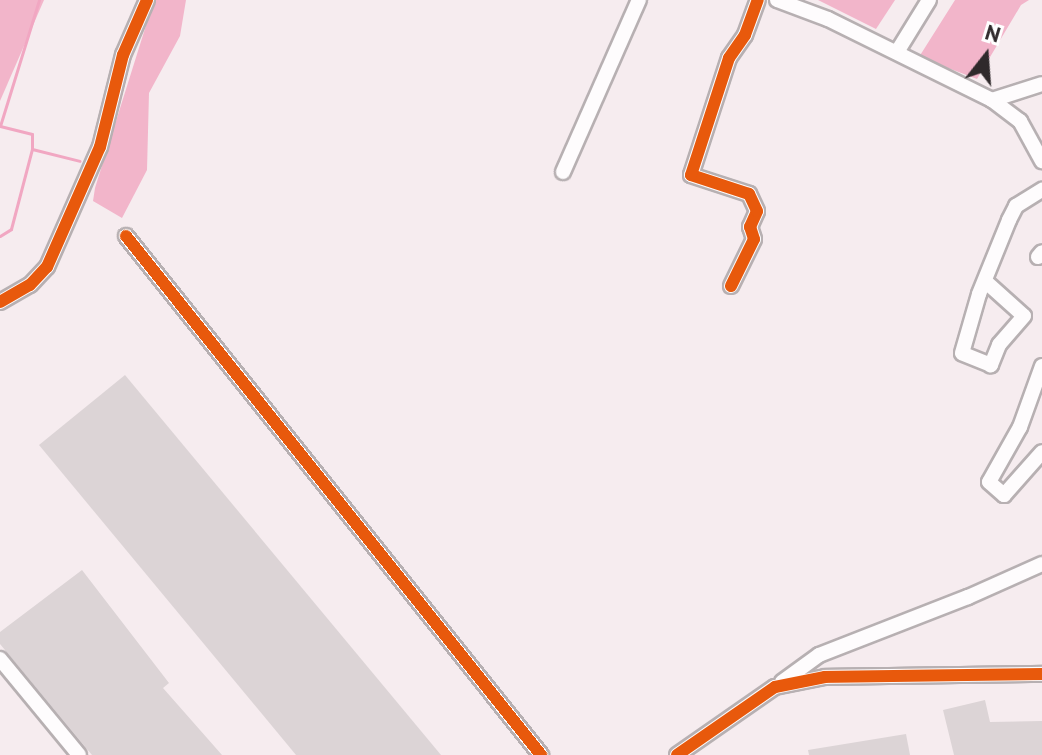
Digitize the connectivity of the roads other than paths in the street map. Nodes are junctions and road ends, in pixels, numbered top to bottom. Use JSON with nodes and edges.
{"nodes":[{"id":1,"x":147,"y":0,"type":"edge"},
{"id":2,"x":639,"y":0,"type":"edge"},
{"id":3,"x":758,"y":0,"type":"edge"},
{"id":4,"x":777,"y":0,"type":"edge"},
{"id":5,"x":929,"y":0,"type":"edge"},
{"id":6,"x":897,"y":52,"type":"junction"},
{"id":7,"x":1042,"y":84,"type":"edge"},
{"id":8,"x":992,"y":100,"type":"junction"},
{"id":9,"x":1042,"y":161,"type":"edge"},
{"id":10,"x":563,"y":172,"type":"dead end"},
{"id":11,"x":1042,"y":190,"type":"edge"},
{"id":12,"x":126,"y":236,"type":"dead end"},
{"id":13,"x":985,"y":281,"type":"junction"},
{"id":14,"x":731,"y":286,"type":"dead end"},
{"id":15,"x":0,"y":302,"type":"edge"},
{"id":16,"x":1042,"y":366,"type":"edge"},
{"id":17,"x":1042,"y":452,"type":"edge"},
{"id":18,"x":1042,"y":564,"type":"edge"},
{"id":19,"x":0,"y":659,"type":"edge"},
{"id":20,"x":1042,"y":674,"type":"edge"},
{"id":21,"x":775,"y":687,"type":"junction"},
{"id":22,"x":79,"y":755,"type":"edge"},
{"id":23,"x":541,"y":755,"type":"edge"},
{"id":24,"x":677,"y":755,"type":"edge"}],
"edges":[{"from":1,"to":15,"type":"street"},
{"from":2,"to":10,"type":"street"},
{"from":3,"to":14,"type":"street"},
{"from":4,"to":6,"type":"street"},
{"from":5,"to":6,"type":"street"},
{"from":6,"to":8,"type":"street"},
{"from":7,"to":8,"type":"street"},
{"from":8,"to":9,"type":"street"},
{"from":11,"to":13,"type":"street"},
{"from":12,"to":23,"type":"street"},
{"from":13,"to":13,"type":"street"},
{"from":16,"to":17,"type":"street"},
{"from":18,"to":21,"type":"street"},
{"from":19,"to":22,"type":"street"},
{"from":20,"to":21,"type":"street"},
{"from":21,"to":24,"type":"street"}]}
